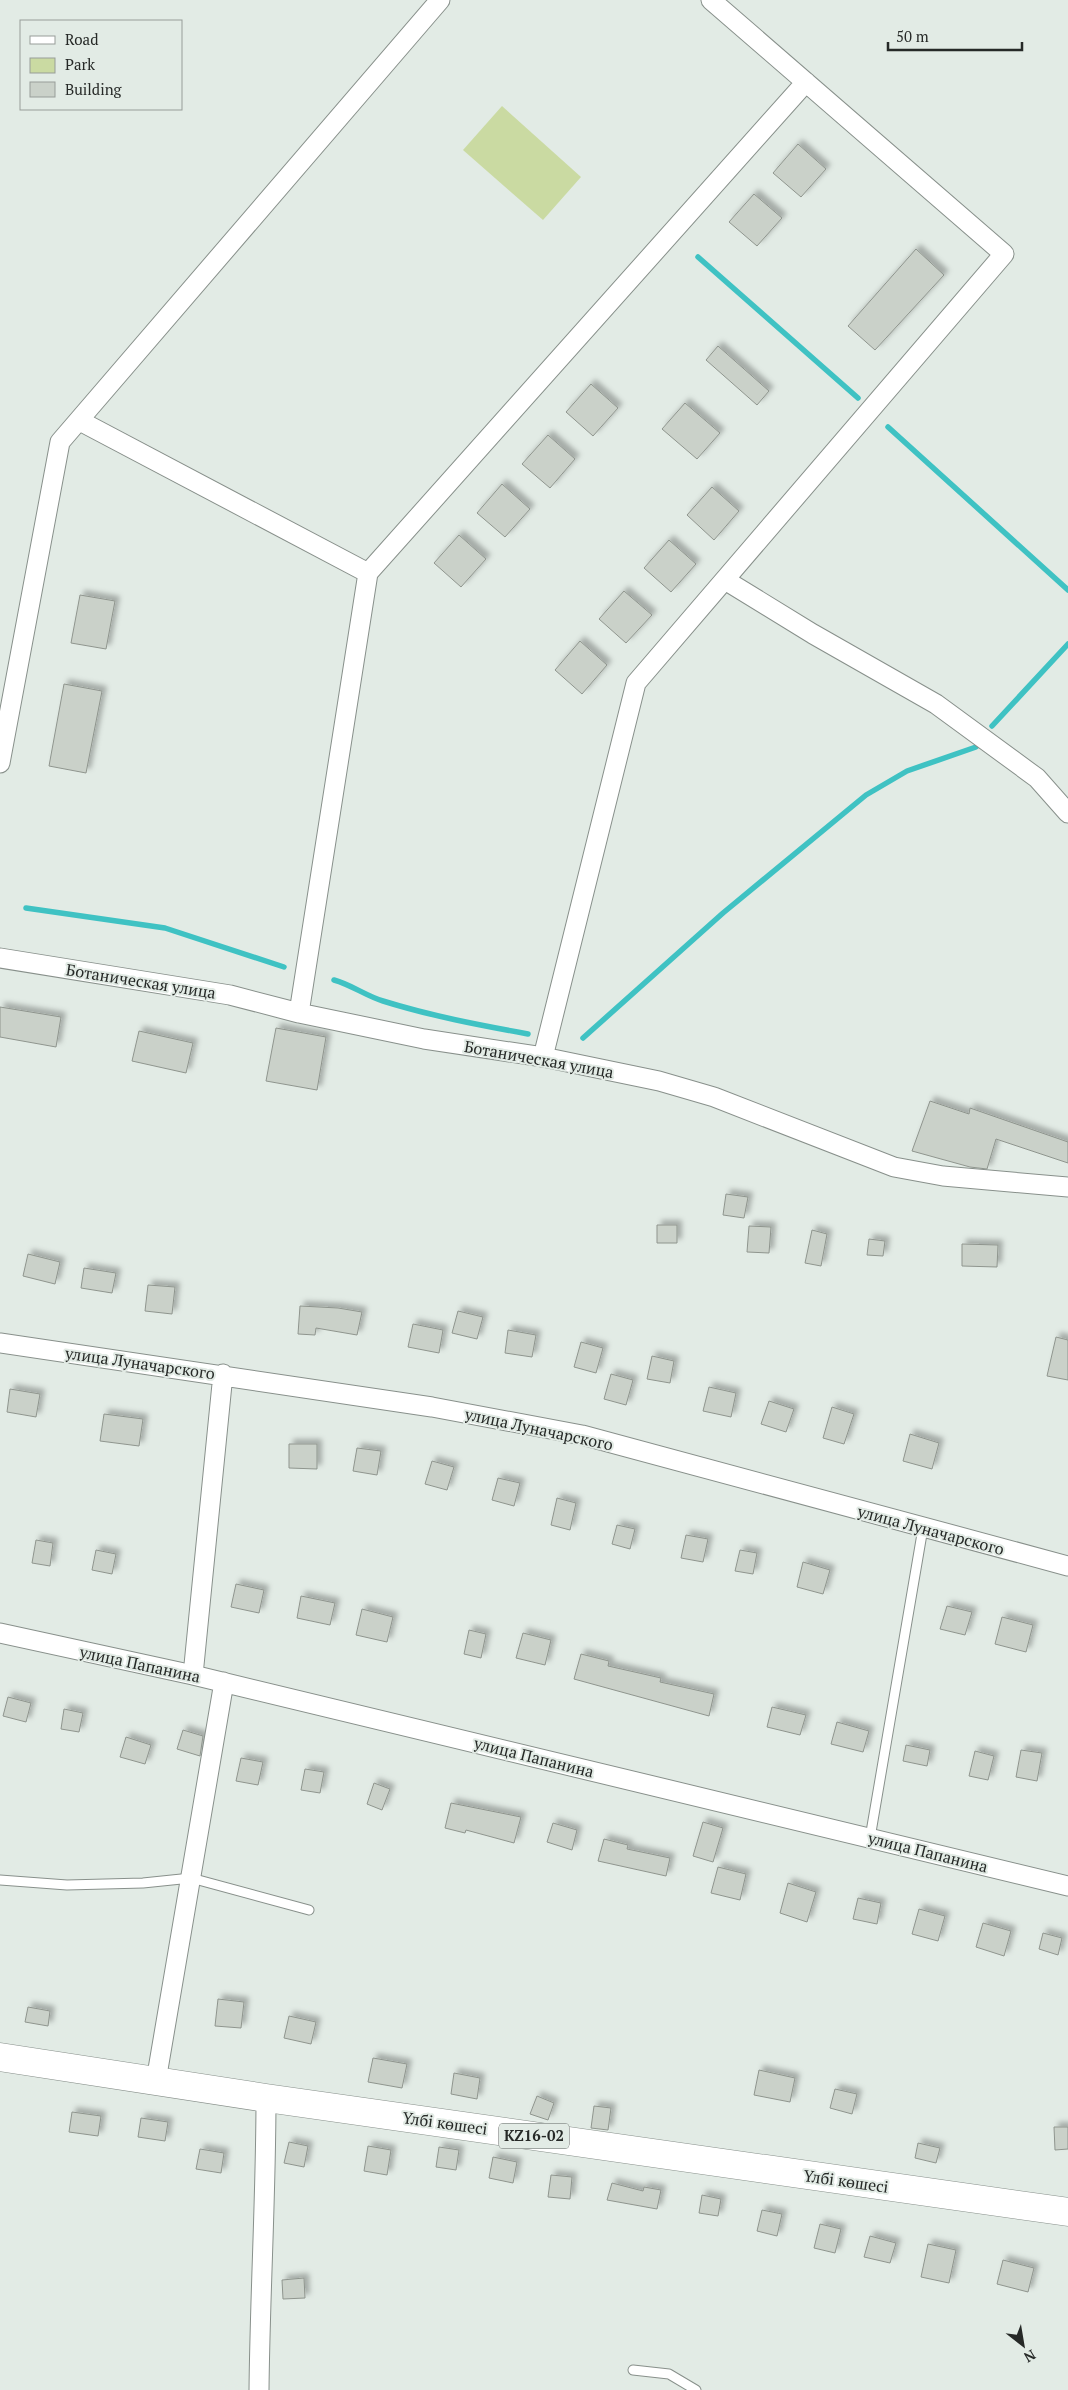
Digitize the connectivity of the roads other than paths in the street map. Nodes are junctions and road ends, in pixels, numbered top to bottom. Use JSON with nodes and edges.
{"nodes":[{"id":1,"x":440,"y":0,"type":"edge"},
{"id":2,"x":710,"y":0,"type":"edge"},
{"id":3,"x":806,"y":82,"type":"junction"},
{"id":4,"x":80,"y":420,"type":"junction"},
{"id":5,"x":368,"y":573,"type":"junction"},
{"id":6,"x":725,"y":580,"type":"junction"},
{"id":7,"x":0,"y":764,"type":"edge"},
{"id":8,"x":1068,"y":813,"type":"edge"},
{"id":9,"x":0,"y":958,"type":"edge"},
{"id":10,"x":299,"y":1013,"type":"junction"},
{"id":11,"x":543,"y":1057,"type":"junction"},
{"id":12,"x":1068,"y":1187,"type":"edge"},
{"id":13,"x":0,"y":1343,"type":"edge"},
{"id":14,"x":223,"y":1374,"type":"junction"},
{"id":15,"x":923,"y":1528,"type":"junction"},
{"id":16,"x":1068,"y":1566,"type":"edge"},
{"id":17,"x":0,"y":1633,"type":"edge"},
{"id":18,"x":193,"y":1675,"type":"junction"},
{"id":19,"x":224,"y":1682,"type":"junction"},
{"id":20,"x":870,"y":1838,"type":"junction"},
{"id":21,"x":191,"y":1878,"type":"junction"},
{"id":22,"x":0,"y":1880,"type":"edge"},
{"id":23,"x":1068,"y":1886,"type":"edge"},
{"id":24,"x":309,"y":1910,"type":"dead end"},
{"id":25,"x":0,"y":2057,"type":"edge"},
{"id":26,"x":156,"y":2081,"type":"junction"},
{"id":27,"x":266,"y":2098,"type":"junction"},
{"id":28,"x":1068,"y":2212,"type":"edge"},
{"id":29,"x":633,"y":2370,"type":"dead end"},
{"id":30,"x":259,"y":2390,"type":"edge"},
{"id":31,"x":696,"y":2390,"type":"edge"}],
"edges":[{"from":1,"to":4,"type":"street"},
{"from":2,"to":3,"type":"street"},
{"from":3,"to":5,"type":"street"},
{"from":3,"to":6,"type":"street"},
{"from":4,"to":5,"type":"street"},
{"from":4,"to":7,"type":"street"},
{"from":5,"to":10,"type":"street"},
{"from":6,"to":8,"type":"street"},
{"from":6,"to":11,"type":"street"},
{"from":9,"to":10,"type":"street","name":"Ботаническая улица"},
{"from":10,"to":11,"type":"street","name":"Ботаническая улица"},
{"from":11,"to":12,"type":"street","name":"Ботаническая улица"},
{"from":13,"to":14,"type":"street","name":"улица Луначарского"},
{"from":14,"to":15,"type":"street","name":"улица Луначарского"},
{"from":14,"to":18,"type":"street"},
{"from":15,"to":16,"type":"street","name":"улица Луначарского"},
{"from":15,"to":20,"type":"lane"},
{"from":17,"to":18,"type":"street","name":"улица Папанина"},
{"from":18,"to":19,"type":"street","name":"улица Папанина"},
{"from":19,"to":20,"type":"street","name":"улица Папанина"},
{"from":19,"to":21,"type":"street"},
{"from":20,"to":23,"type":"street","name":"улица Папанина"},
{"from":21,"to":22,"type":"lane"},
{"from":21,"to":24,"type":"lane"},
{"from":21,"to":26,"type":"street"},
{"from":25,"to":26,"type":"main road","name":"Үлбі көшесі","number":"KZ16-02"},
{"from":26,"to":27,"type":"main road","name":"Үлбі көшесі","number":"KZ16-02"},
{"from":27,"to":28,"type":"main road","name":"Үлбі көшесі","number":"KZ16-02"},
{"from":27,"to":30,"type":"street"},
{"from":29,"to":31,"type":"lane"}]}
